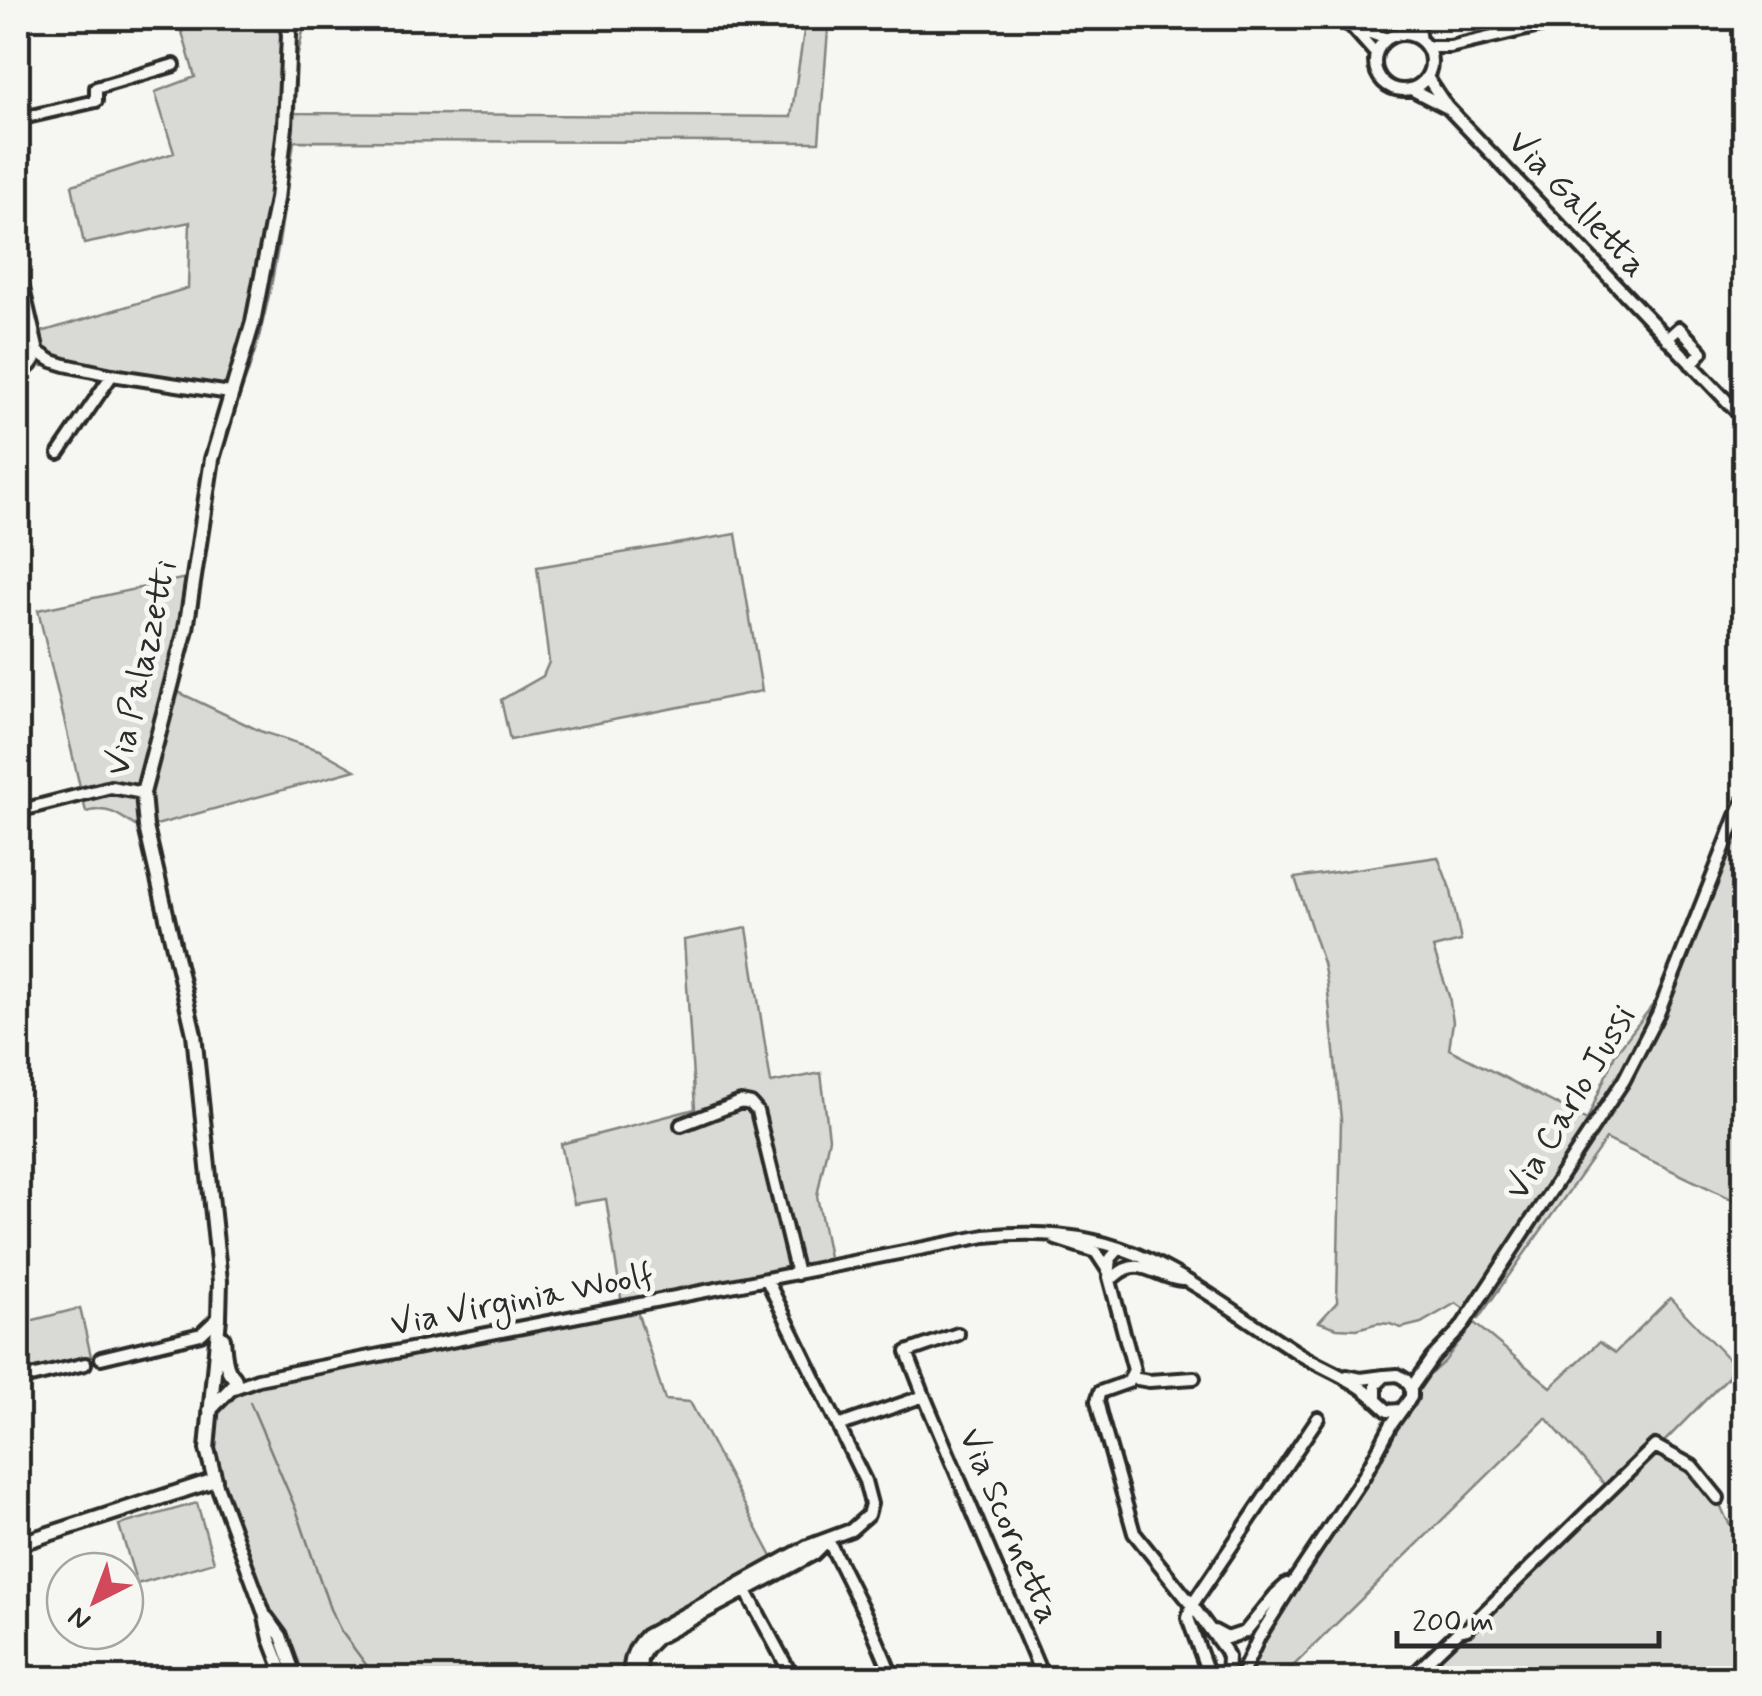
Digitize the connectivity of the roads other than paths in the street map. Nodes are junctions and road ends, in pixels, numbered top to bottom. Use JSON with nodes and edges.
{"nodes":[{"id":1,"x":289,"y":18,"type":"edge"},
{"id":2,"x":1335,"y":18,"type":"edge"},
{"id":3,"x":1415,"y":18,"type":"edge"},
{"id":4,"x":1574,"y":18,"type":"edge"},
{"id":5,"x":1351,"y":26,"type":"junction"},
{"id":6,"x":1400,"y":34,"type":"junction"},
{"id":7,"x":1387,"y":39,"type":"junction"},
{"id":8,"x":1423,"y":44,"type":"junction"},
{"id":9,"x":1450,"y":47,"type":"junction"},
{"id":10,"x":1376,"y":54,"type":"junction"},
{"id":11,"x":1431,"y":64,"type":"junction"},
{"id":12,"x":174,"y":66,"type":"dead end"},
{"id":13,"x":1426,"y":77,"type":"junction"},
{"id":14,"x":1410,"y":89,"type":"junction"},
{"id":15,"x":1447,"y":107,"type":"junction"},
{"id":16,"x":18,"y":120,"type":"edge"},
{"id":17,"x":18,"y":267,"type":"edge"},
{"id":18,"x":38,"y":352,"type":"junction"},
{"id":19,"x":18,"y":371,"type":"edge"},
{"id":20,"x":112,"y":375,"type":"junction"},
{"id":21,"x":230,"y":393,"type":"junction"},
{"id":22,"x":1744,"y":419,"type":"edge"},
{"id":23,"x":59,"y":454,"type":"dead end"},
{"id":24,"x":143,"y":793,"type":"junction"},
{"id":25,"x":1744,"y":801,"type":"edge"},
{"id":26,"x":18,"y":811,"type":"edge"},
{"id":27,"x":681,"y":1125,"type":"dead end"},
{"id":28,"x":1046,"y":1234,"type":"junction"},
{"id":29,"x":1119,"y":1249,"type":"junction"},
{"id":30,"x":797,"y":1274,"type":"junction"},
{"id":31,"x":1112,"y":1275,"type":"junction"},
{"id":32,"x":766,"y":1280,"type":"junction"},
{"id":33,"x":1186,"y":1280,"type":"junction"},
{"id":34,"x":219,"y":1317,"type":"junction"},
{"id":35,"x":201,"y":1334,"type":"junction"},
{"id":36,"x":958,"y":1334,"type":"dead end"},
{"id":37,"x":217,"y":1343,"type":"junction"},
{"id":38,"x":102,"y":1358,"type":"dead end"},
{"id":39,"x":1432,"y":1358,"type":"junction"},
{"id":40,"x":85,"y":1364,"type":"dead end"},
{"id":41,"x":1327,"y":1371,"type":"junction"},
{"id":42,"x":1398,"y":1375,"type":"junction"},
{"id":43,"x":1385,"y":1376,"type":"junction"},
{"id":44,"x":1132,"y":1378,"type":"junction"},
{"id":45,"x":1194,"y":1378,"type":"dead end"},
{"id":46,"x":18,"y":1380,"type":"edge"},
{"id":47,"x":224,"y":1380,"type":"junction"},
{"id":48,"x":1411,"y":1388,"type":"junction"},
{"id":49,"x":924,"y":1396,"type":"junction"},
{"id":50,"x":1378,"y":1403,"type":"junction"},
{"id":51,"x":1400,"y":1410,"type":"junction"},
{"id":52,"x":1318,"y":1418,"type":"dead end"},
{"id":53,"x":838,"y":1426,"type":"junction"},
{"id":54,"x":1382,"y":1443,"type":"junction"},
{"id":55,"x":215,"y":1480,"type":"junction"},
{"id":56,"x":1718,"y":1498,"type":"dead end"},
{"id":57,"x":828,"y":1540,"type":"junction"},
{"id":58,"x":18,"y":1544,"type":"edge"},
{"id":59,"x":1296,"y":1578,"type":"junction"},
{"id":60,"x":744,"y":1587,"type":"junction"},
{"id":61,"x":1192,"y":1605,"type":"junction"},
{"id":62,"x":264,"y":1613,"type":"junction"},
{"id":63,"x":1212,"y":1630,"type":"junction"},
{"id":64,"x":645,"y":1636,"type":"junction"},
{"id":65,"x":641,"y":1658,"type":"junction"},
{"id":66,"x":1209,"y":1676,"type":"edge"},
{"id":67,"x":284,"y":1678,"type":"edge"},
{"id":68,"x":296,"y":1678,"type":"edge"},
{"id":69,"x":629,"y":1678,"type":"edge"},
{"id":70,"x":640,"y":1678,"type":"edge"},
{"id":71,"x":793,"y":1678,"type":"edge"},
{"id":72,"x":893,"y":1678,"type":"edge"},
{"id":73,"x":1042,"y":1678,"type":"edge"},
{"id":74,"x":1227,"y":1678,"type":"edge"},
{"id":75,"x":1240,"y":1678,"type":"edge"},
{"id":76,"x":1410,"y":1678,"type":"edge"}],
"edges":[{"from":1,"to":21,"type":"main road","name":"Via Palazzetti"},
{"from":2,"to":5,"type":"street"},
{"from":3,"to":6,"type":"street"},
{"from":3,"to":8,"type":"street"},
{"from":4,"to":9,"type":"street"},
{"from":5,"to":7,"type":"street"},
{"from":5,"to":10,"type":"street"},
{"from":6,"to":7,"type":"street"},
{"from":6,"to":8,"type":"street"},
{"from":7,"to":10,"type":"street"},
{"from":8,"to":9,"type":"street"},
{"from":8,"to":11,"type":"street"},
{"from":9,"to":11,"type":"street"},
{"from":10,"to":14,"type":"street"},
{"from":11,"to":13,"type":"street"},
{"from":12,"to":16,"type":"street"},
{"from":13,"to":14,"type":"street"},
{"from":13,"to":15,"type":"street","name":"Via Galletta"},
{"from":14,"to":15,"type":"street","name":"Via Galletta"},
{"from":15,"to":22,"type":"street","name":"Via Galletta"},
{"from":17,"to":18,"type":"street"},
{"from":18,"to":19,"type":"street"},
{"from":18,"to":20,"type":"street"},
{"from":20,"to":21,"type":"street"},
{"from":20,"to":23,"type":"street"},
{"from":21,"to":24,"type":"main road","name":"Via Palazzetti"},
{"from":24,"to":26,"type":"street"},
{"from":24,"to":34,"type":"main road","name":"Via Palazzetti"},
{"from":25,"to":39,"type":"street","name":"Via Carlo Jussi"},
{"from":27,"to":30,"type":"street"},
{"from":28,"to":29,"type":"street","name":"Via Virginia Woolf"},
{"from":28,"to":30,"type":"street","name":"Via Virginia Woolf"},
{"from":28,"to":31,"type":"street","name":"Via Virginia Woolf"},
{"from":29,"to":31,"type":"street"},
{"from":29,"to":33,"type":"street","name":"Via Virginia Woolf"},
{"from":30,"to":32,"type":"street","name":"Via Virginia Woolf"},
{"from":31,"to":33,"type":"street","name":"Via Virginia Woolf"},
{"from":31,"to":44,"type":"street"},
{"from":32,"to":47,"type":"street","name":"Via Virginia Woolf"},
{"from":32,"to":53,"type":"street"},
{"from":33,"to":41,"type":"street","name":"Via Virginia Woolf"},
{"from":34,"to":35,"type":"street"},
{"from":34,"to":37,"type":"main road","name":"Via Palazzetti"},
{"from":34,"to":47,"type":"main road","name":"Via Palazzetti"},
{"from":35,"to":37,"type":"street"},
{"from":35,"to":38,"type":"street"},
{"from":36,"to":49,"type":"street","name":"Via Scornetta"},
{"from":37,"to":47,"type":"main road","name":"Via Palazzetti"},
{"from":39,"to":42,"type":"street","name":"Via Carlo Jussi"},
{"from":39,"to":48,"type":"street","name":"Via Carlo Jussi"},
{"from":40,"to":46,"type":"street"},
{"from":41,"to":43,"type":"street","name":"Via Virginia Woolf"},
{"from":41,"to":50,"type":"street","name":"Via Virginia Woolf"},
{"from":42,"to":43,"type":"street"},
{"from":42,"to":48,"type":"street"},
{"from":43,"to":50,"type":"street"},
{"from":44,"to":45,"type":"street"},
{"from":44,"to":61,"type":"street"},
{"from":47,"to":55,"type":"main road"},
{"from":48,"to":51,"type":"street"},
{"from":49,"to":53,"type":"street","name":"Via Scornetta"},
{"from":49,"to":73,"type":"street","name":"Via Scornetta"},
{"from":50,"to":51,"type":"street"},
{"from":50,"to":54,"type":"street"},
{"from":51,"to":54,"type":"street"},
{"from":52,"to":61,"type":"street"},
{"from":53,"to":57,"type":"street"},
{"from":54,"to":59,"type":"street"},
{"from":55,"to":58,"type":"main road"},
{"from":55,"to":62,"type":"street"},
{"from":56,"to":76,"type":"street"},
{"from":57,"to":60,"type":"street"},
{"from":57,"to":72,"type":"street"},
{"from":59,"to":63,"type":"street"},
{"from":59,"to":75,"type":"street"},
{"from":60,"to":64,"type":"street"},
{"from":60,"to":65,"type":"street"},
{"from":60,"to":71,"type":"street"},
{"from":61,"to":63,"type":"street"},
{"from":61,"to":66,"type":"street"},
{"from":62,"to":67,"type":"street"},
{"from":62,"to":68,"type":"street"},
{"from":63,"to":74,"type":"street"},
{"from":64,"to":65,"type":"street"},
{"from":64,"to":69,"type":"street"},
{"from":65,"to":70,"type":"street"}]}
